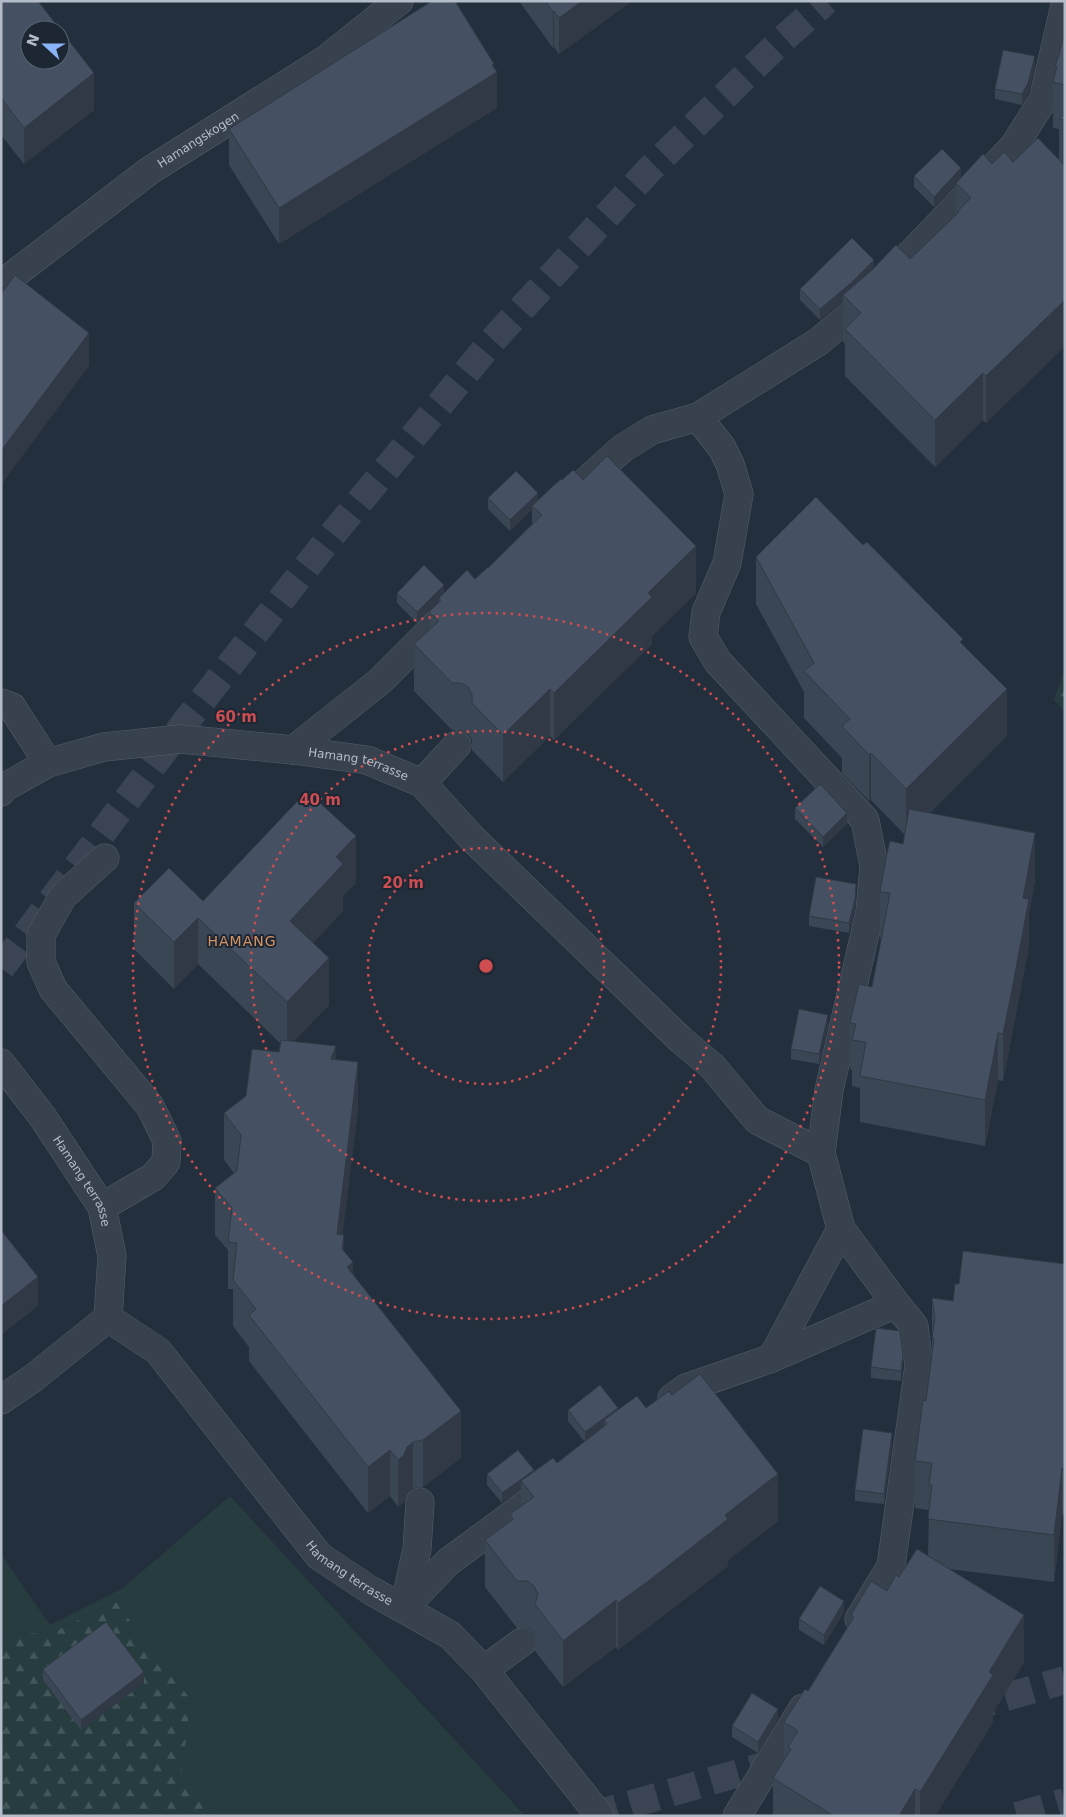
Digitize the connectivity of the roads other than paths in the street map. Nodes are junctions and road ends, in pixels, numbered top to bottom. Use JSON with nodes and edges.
{"nodes":[{"id":1,"x":399,"y":1,"type":"edge"},
{"id":2,"x":1065,"y":5,"type":"edge"},
{"id":3,"x":1,"y":285,"type":"edge"},
{"id":4,"x":698,"y":417,"type":"junction"},
{"id":5,"x":564,"y":501,"type":"edge"},
{"id":6,"x":457,"y":605,"type":"edge"},
{"id":7,"x":1,"y":703,"type":"edge"},
{"id":8,"x":457,"y":745,"type":"dead end"},
{"id":9,"x":293,"y":750,"type":"junction"},
{"id":10,"x":48,"y":763,"type":"junction"},
{"id":11,"x":422,"y":783,"type":"junction"},
{"id":12,"x":1,"y":792,"type":"edge"},
{"id":13,"x":105,"y":858,"type":"dead end"},
{"id":14,"x":1,"y":1063,"type":"edge"},
{"id":15,"x":820,"y":1153,"type":"junction"},
{"id":16,"x":102,"y":1207,"type":"junction"},
{"id":17,"x":841,"y":1229,"type":"junction"},
{"id":18,"x":896,"y":1304,"type":"junction"},
{"id":19,"x":108,"y":1318,"type":"junction"},
{"id":20,"x":772,"y":1358,"type":"junction"},
{"id":21,"x":1,"y":1400,"type":"edge"},
{"id":22,"x":650,"y":1414,"type":"edge"},
{"id":23,"x":557,"y":1482,"type":"edge"},
{"id":24,"x":420,"y":1502,"type":"dead end"},
{"id":25,"x":404,"y":1608,"type":"junction"},
{"id":26,"x":845,"y":1641,"type":"edge"},
{"id":27,"x":522,"y":1642,"type":"dead end"},
{"id":28,"x":484,"y":1670,"type":"junction"},
{"id":29,"x":814,"y":1691,"type":"edge"},
{"id":30,"x":600,"y":1816,"type":"edge"},
{"id":31,"x":737,"y":1816,"type":"edge"}],
"edges":[{"from":1,"to":3,"type":"street","name":"Hamangskogen"},
{"from":2,"to":4,"type":"street"},
{"from":4,"to":5,"type":"street"},
{"from":4,"to":15,"type":"street"},
{"from":6,"to":9,"type":"street"},
{"from":7,"to":10,"type":"street"},
{"from":8,"to":11,"type":"street"},
{"from":9,"to":10,"type":"street","name":"Hamang terrasse"},
{"from":9,"to":11,"type":"street","name":"Hamang terrasse"},
{"from":10,"to":12,"type":"street","name":"Hamang terrasse"},
{"from":11,"to":15,"type":"street","name":"Hamang terrasse"},
{"from":13,"to":16,"type":"street"},
{"from":14,"to":16,"type":"street","name":"Hamang terrasse"},
{"from":15,"to":17,"type":"street"},
{"from":16,"to":19,"type":"street","name":"Hamang terrasse"},
{"from":17,"to":18,"type":"street"},
{"from":17,"to":20,"type":"street"},
{"from":18,"to":20,"type":"street"},
{"from":18,"to":26,"type":"street"},
{"from":19,"to":21,"type":"street"},
{"from":19,"to":25,"type":"street","name":"Hamang terrasse"},
{"from":20,"to":22,"type":"street"},
{"from":23,"to":25,"type":"street"},
{"from":24,"to":25,"type":"street"},
{"from":25,"to":28,"type":"street","name":"Hamang terrasse"},
{"from":27,"to":28,"type":"street"},
{"from":28,"to":30,"type":"street","name":"Hamang terrasse"},
{"from":29,"to":31,"type":"street"}]}
